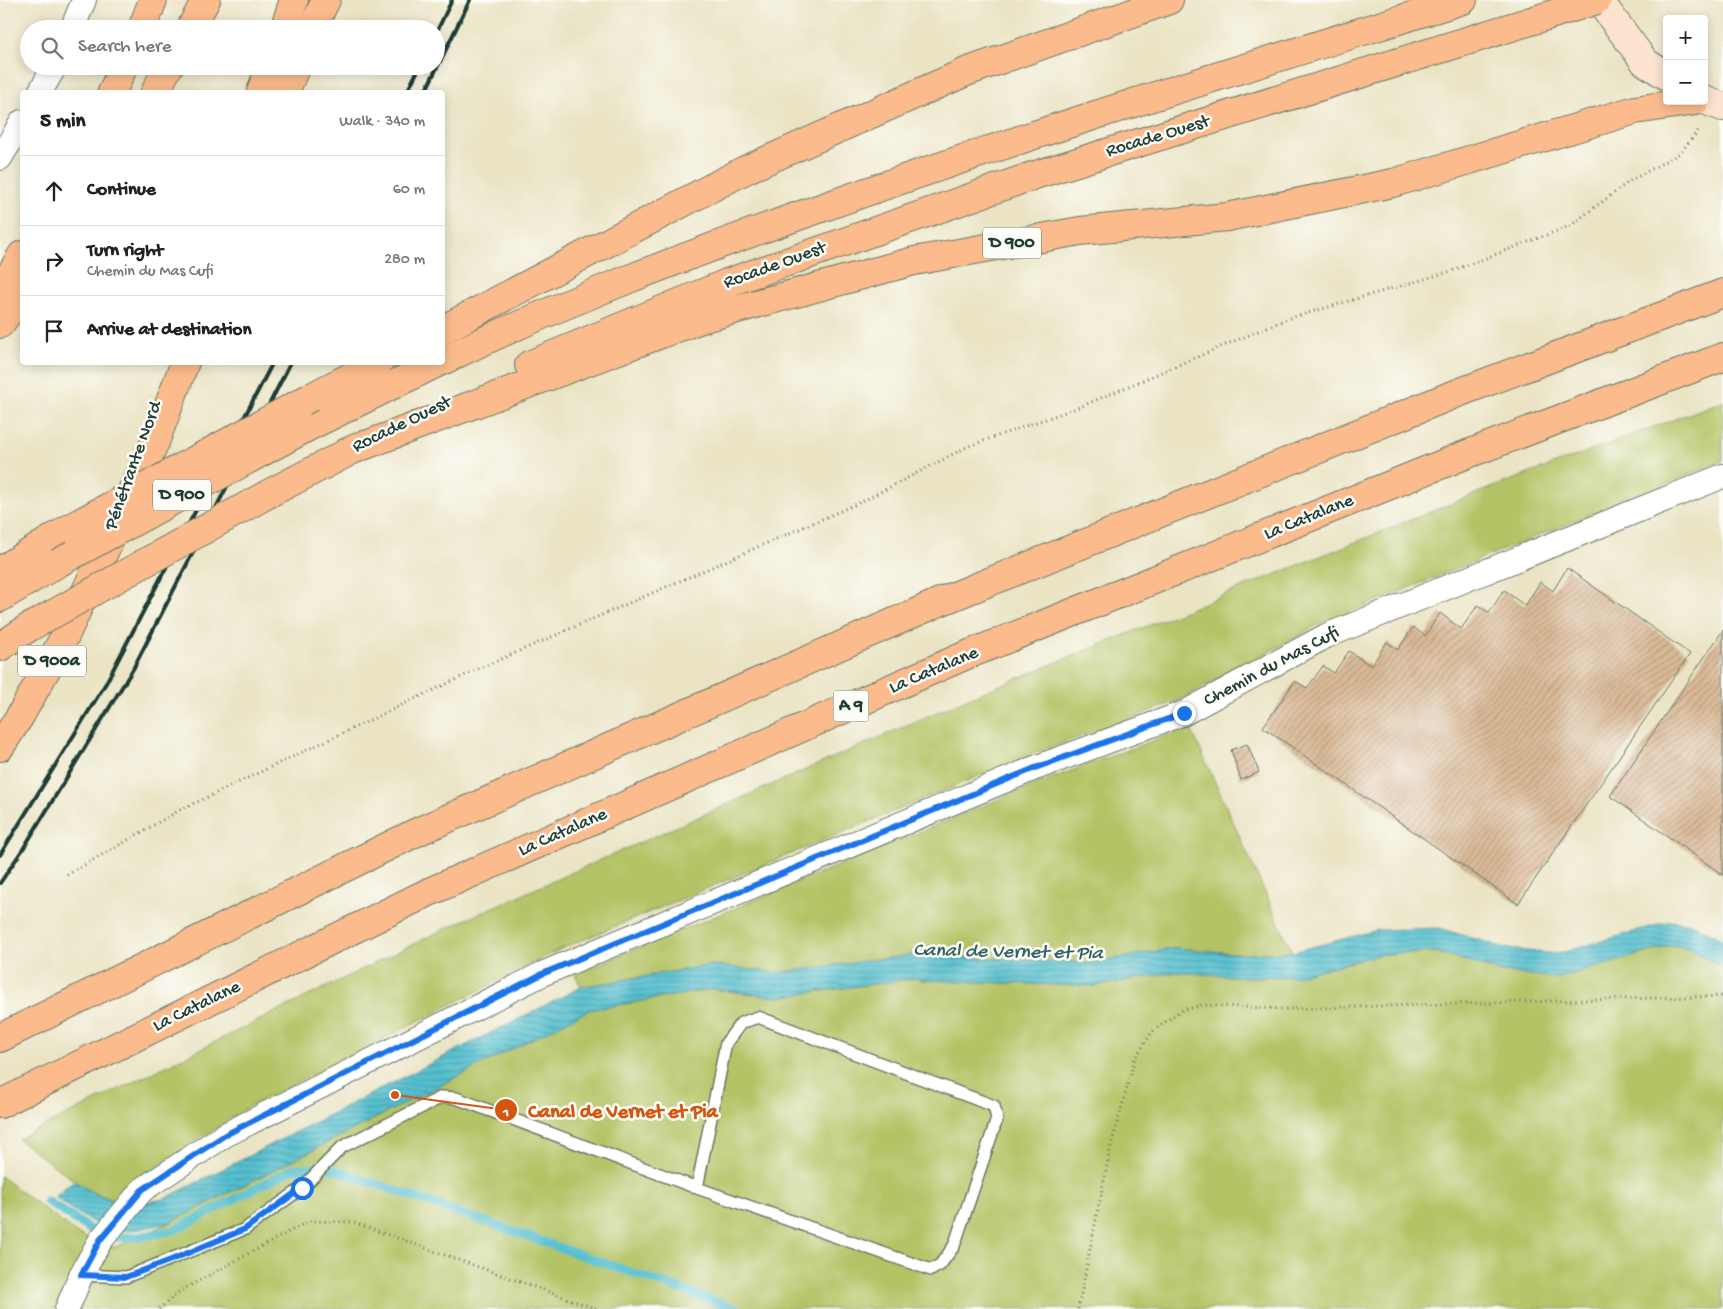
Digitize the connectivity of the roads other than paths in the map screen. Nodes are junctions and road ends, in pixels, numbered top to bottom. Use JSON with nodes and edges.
{"nodes":[{"id":1,"x":84,"y":0,"type":"edge"},
{"id":2,"x":153,"y":0,"type":"edge"},
{"id":3,"x":206,"y":0,"type":"edge"},
{"id":4,"x":294,"y":0,"type":"edge"},
{"id":5,"x":326,"y":0,"type":"edge"},
{"id":6,"x":1169,"y":0,"type":"edge"},
{"id":7,"x":1463,"y":0,"type":"edge"},
{"id":8,"x":1597,"y":0,"type":"edge"},
{"id":9,"x":1602,"y":0,"type":"edge"},
{"id":10,"x":76,"y":20,"type":"edge"},
{"id":11,"x":145,"y":20,"type":"edge"},
{"id":12,"x":195,"y":20,"type":"edge"},
{"id":13,"x":287,"y":20,"type":"edge"},
{"id":14,"x":316,"y":20,"type":"edge"},
{"id":15,"x":1663,"y":73,"type":"edge"},
{"id":16,"x":50,"y":75,"type":"edge"},
{"id":17,"x":120,"y":75,"type":"edge"},
{"id":18,"x":165,"y":75,"type":"edge"},
{"id":19,"x":267,"y":75,"type":"edge"},
{"id":20,"x":292,"y":75,"type":"edge"},
{"id":21,"x":41,"y":90,"type":"edge"},
{"id":22,"x":113,"y":90,"type":"edge"},
{"id":23,"x":156,"y":90,"type":"edge"},
{"id":24,"x":262,"y":90,"type":"edge"},
{"id":25,"x":286,"y":90,"type":"edge"},
{"id":26,"x":1668,"y":105,"type":"edge"},
{"id":27,"x":20,"y":125,"type":"edge"},
{"id":28,"x":0,"y":158,"type":"edge"},
{"id":29,"x":20,"y":258,"type":"edge"},
{"id":30,"x":0,"y":292,"type":"edge"},
{"id":31,"x":1723,"y":293,"type":"edge"},
{"id":32,"x":20,"y":298,"type":"edge"},
{"id":33,"x":0,"y":324,"type":"edge"},
{"id":34,"x":445,"y":328,"type":"edge"},
{"id":35,"x":1723,"y":357,"type":"edge"},
{"id":36,"x":445,"y":360,"type":"edge"},
{"id":37,"x":169,"y":365,"type":"edge"},
{"id":38,"x":184,"y":365,"type":"edge"},
{"id":39,"x":372,"y":365,"type":"edge"},
{"id":40,"x":433,"y":365,"type":"edge"},
{"id":41,"x":347,"y":452,"type":"junction"},
{"id":42,"x":1723,"y":476,"type":"edge"},
{"id":43,"x":95,"y":570,"type":"junction"},
{"id":44,"x":0,"y":571,"type":"edge"},
{"id":45,"x":0,"y":598,"type":"edge"},
{"id":46,"x":0,"y":646,"type":"edge"},
{"id":47,"x":0,"y":747,"type":"edge"},
{"id":48,"x":0,"y":1038,"type":"edge"},
{"id":49,"x":0,"y":1104,"type":"edge"},
{"id":50,"x":697,"y":1188,"type":"junction"},
{"id":51,"x":81,"y":1275,"type":"junction"},
{"id":52,"x":67,"y":1309,"type":"edge"}],
"edges":[{"from":1,"to":10,"type":"street"},
{"from":2,"to":11,"type":"highway"},
{"from":3,"to":12,"type":"highway"},
{"from":4,"to":13,"type":"highway"},
{"from":5,"to":14,"type":"highway"},
{"from":6,"to":34,"type":"highway"},
{"from":7,"to":36,"type":"highway","name":"Rocade Ouest"},
{"from":8,"to":41,"type":"highway","name":"Rocade Ouest","number":"D 900","bridge":true},
{"from":9,"to":15,"type":"main road"},
{"from":16,"to":21,"type":"street"},
{"from":17,"to":22,"type":"highway"},
{"from":18,"to":23,"type":"highway"},
{"from":19,"to":24,"type":"highway"},
{"from":20,"to":25,"type":"highway"},
{"from":26,"to":41,"type":"highway","number":"D 900"},
{"from":27,"to":28,"type":"street"},
{"from":29,"to":30,"type":"highway"},
{"from":31,"to":48,"type":"highway"},
{"from":32,"to":33,"type":"highway"},
{"from":35,"to":49,"type":"highway","name":"La Catalane","number":"A 9"},
{"from":37,"to":43,"type":"highway","name":"Pénétrante Nord","number":"D 900a"},
{"from":38,"to":43,"type":"highway"},
{"from":39,"to":44,"type":"highway","number":"D 900","bridge":true},
{"from":40,"to":45,"type":"highway","name":"Rocade Ouest","number":"D 900","bridge":true},
{"from":41,"to":46,"type":"highway","name":"Rocade Ouest","number":"D 900","bridge":true},
{"from":42,"to":51,"type":"street","name":"Chemin du Mas Cufi"},
{"from":43,"to":47,"type":"highway","number":"D 900a"},
{"from":50,"to":50,"type":"lane"},
{"from":50,"to":51,"type":"lane"},
{"from":51,"to":52,"type":"street","name":"Chemin du Mas Cufi"}]}
